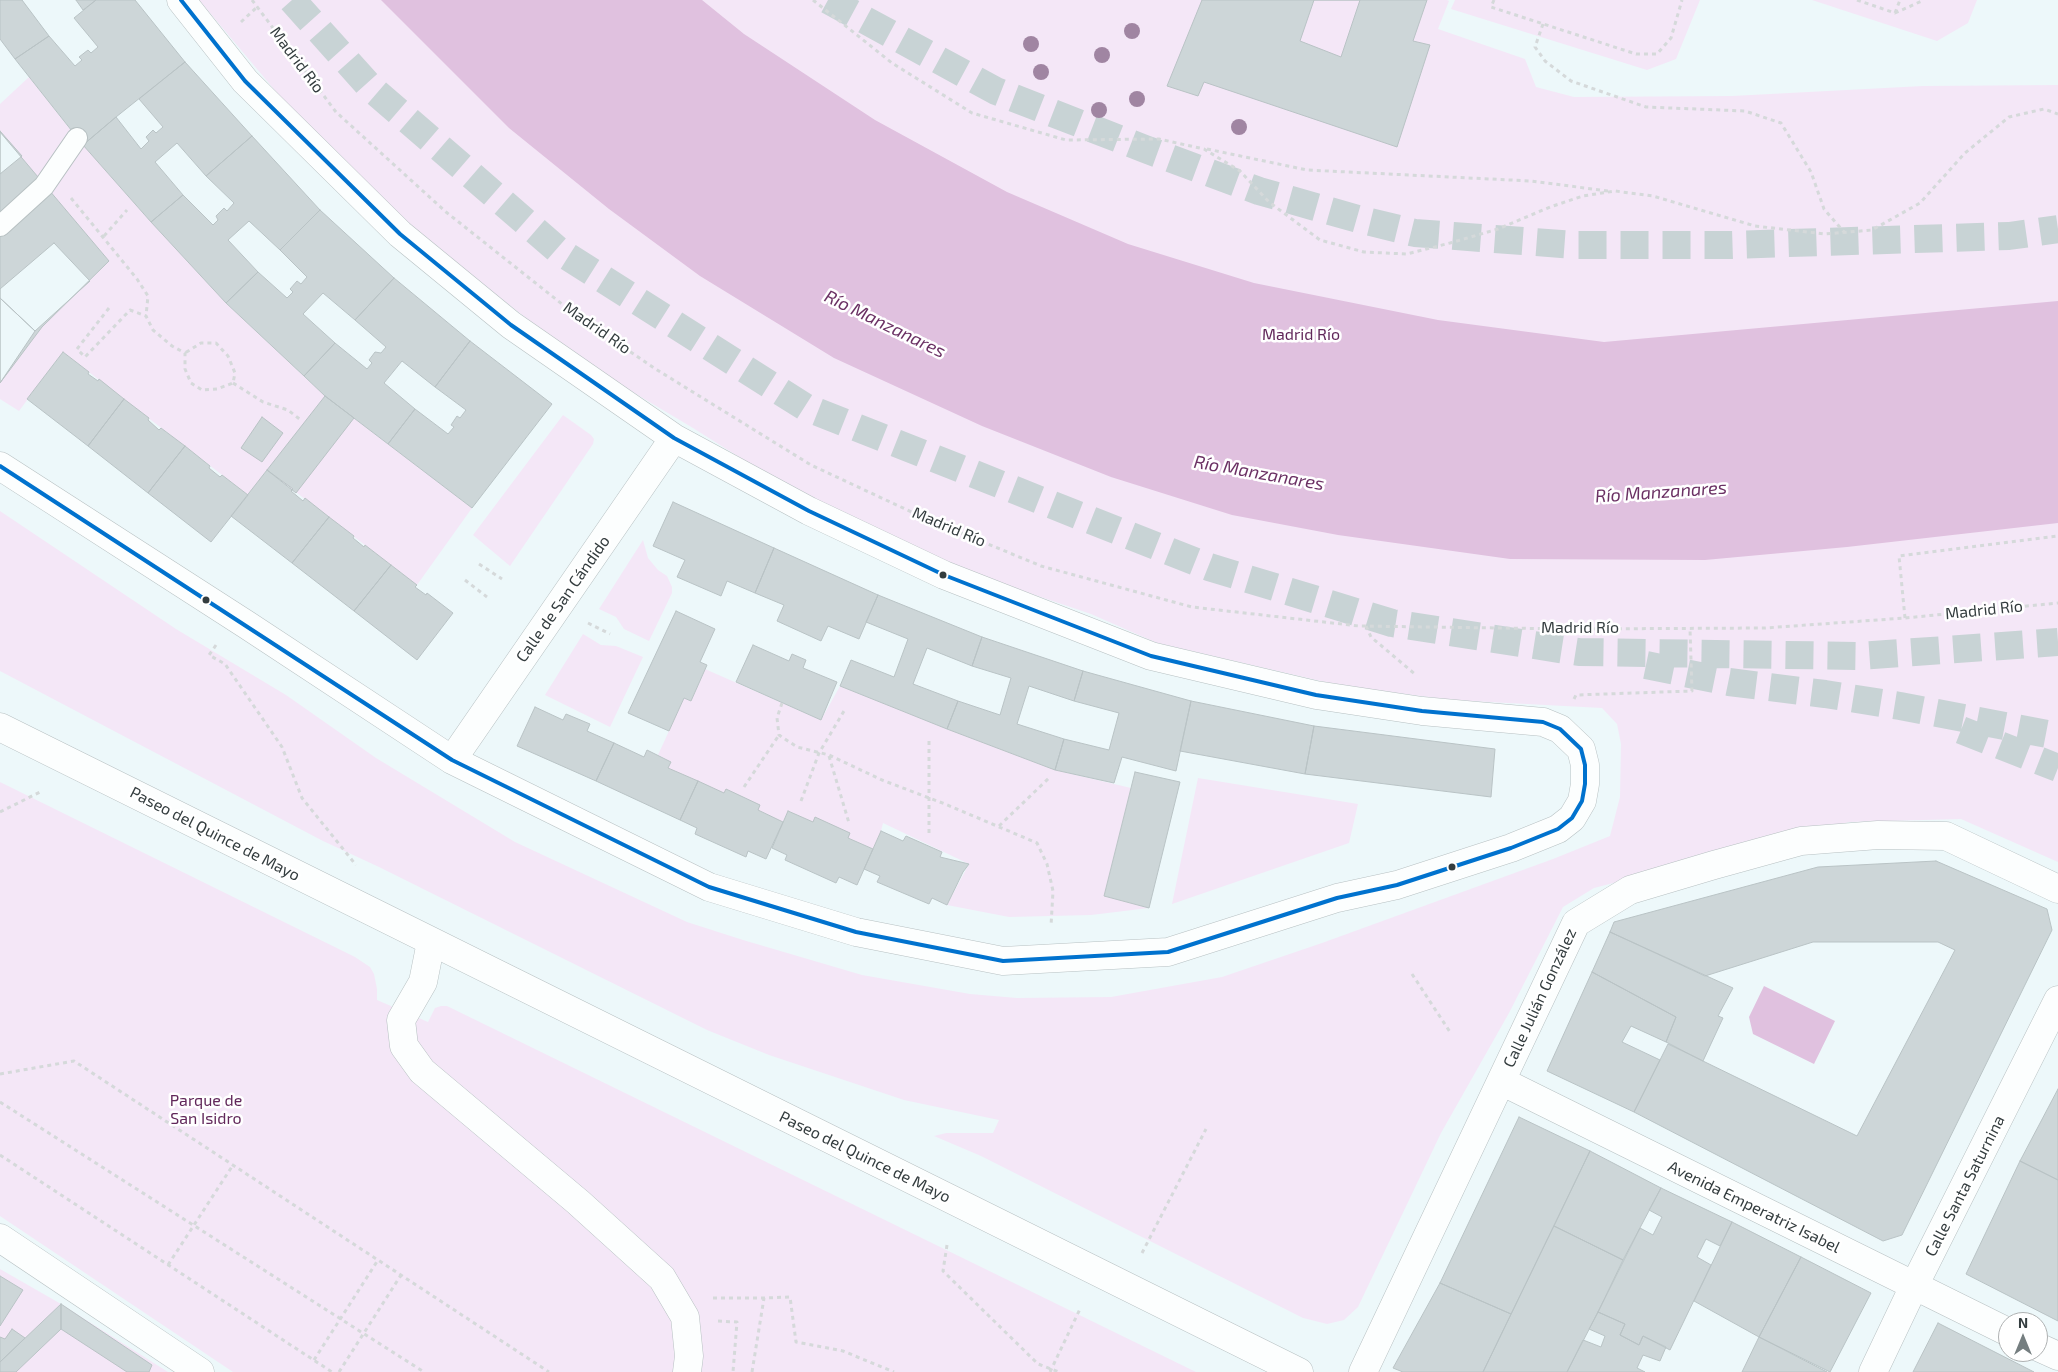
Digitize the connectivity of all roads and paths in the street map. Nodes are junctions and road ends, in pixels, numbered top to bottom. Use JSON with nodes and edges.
{"nodes":[{"id":1,"x":181,"y":0,"type":"edge"},
{"id":2,"x":252,"y":0,"type":"edge"},
{"id":3,"x":813,"y":0,"type":"edge"},
{"id":4,"x":1494,"y":0,"type":"edge"},
{"id":5,"x":1682,"y":0,"type":"edge"},
{"id":6,"x":1857,"y":0,"type":"edge"},
{"id":7,"x":1900,"y":0,"type":"edge"},
{"id":8,"x":1924,"y":0,"type":"edge"},
{"id":9,"x":257,"y":7,"type":"junction"},
{"id":10,"x":1895,"y":13,"type":"junction"},
{"id":11,"x":1543,"y":24,"type":"junction"},
{"id":12,"x":235,"y":27,"type":"dead end"},
{"id":13,"x":2058,"y":114,"type":"edge"},
{"id":14,"x":77,"y":138,"type":"dead end"},
{"id":15,"x":1204,"y":149,"type":"junction"},
{"id":16,"x":51,"y":175,"type":"junction"},
{"id":17,"x":1615,"y":192,"type":"junction"},
{"id":18,"x":127,"y":210,"type":"dead end"},
{"id":19,"x":0,"y":226,"type":"edge"},
{"id":20,"x":1845,"y":232,"type":"junction"},
{"id":21,"x":104,"y":236,"type":"junction"},
{"id":22,"x":109,"y":308,"type":"dead end"},
{"id":23,"x":146,"y":316,"type":"junction"},
{"id":24,"x":185,"y":354,"type":"junction"},
{"id":25,"x":233,"y":383,"type":"junction"},
{"id":26,"x":302,"y":422,"type":"dead end"},
{"id":27,"x":674,"y":438,"type":"junction"},
{"id":28,"x":0,"y":466,"type":"edge"},
{"id":29,"x":2058,"y":536,"type":"edge"},
{"id":30,"x":479,"y":564,"type":"dead end"},
{"id":31,"x":502,"y":579,"type":"dead end"},
{"id":32,"x":465,"y":580,"type":"dead end"},
{"id":33,"x":487,"y":597,"type":"dead end"},
{"id":34,"x":2058,"y":603,"type":"edge"},
{"id":35,"x":1905,"y":618,"type":"junction"},
{"id":36,"x":583,"y":620,"type":"dead end"},
{"id":37,"x":1366,"y":626,"type":"junction"},
{"id":38,"x":1690,"y":629,"type":"junction"},
{"id":39,"x":610,"y":634,"type":"dead end"},
{"id":40,"x":218,"y":642,"type":"dead end"},
{"id":41,"x":1424,"y":677,"type":"dead end"},
{"id":42,"x":1593,"y":696,"type":"dead end"},
{"id":43,"x":782,"y":703,"type":"dead end"},
{"id":44,"x":844,"y":712,"type":"dead end"},
{"id":45,"x":0,"y":727,"type":"edge"},
{"id":46,"x":779,"y":735,"type":"junction"},
{"id":47,"x":929,"y":740,"type":"dead end"},
{"id":48,"x":819,"y":753,"type":"junction"},
{"id":49,"x":829,"y":755,"type":"junction"},
{"id":50,"x":452,"y":760,"type":"junction"},
{"id":51,"x":1049,"y":778,"type":"dead end"},
{"id":52,"x":744,"y":787,"type":"dead end"},
{"id":53,"x":40,"y":792,"type":"dead end"},
{"id":54,"x":928,"y":797,"type":"junction"},
{"id":55,"x":801,"y":801,"type":"dead end"},
{"id":56,"x":0,"y":812,"type":"edge"},
{"id":57,"x":849,"y":823,"type":"dead end"},
{"id":58,"x":999,"y":826,"type":"junction"},
{"id":59,"x":929,"y":833,"type":"dead end"},
{"id":60,"x":361,"y":872,"type":"dead end"},
{"id":61,"x":2058,"y":889,"type":"edge"},
{"id":62,"x":1050,"y":927,"type":"dead end"},
{"id":63,"x":431,"y":942,"type":"junction"},
{"id":64,"x":1412,"y":974,"type":"dead end"},
{"id":65,"x":2058,"y":1000,"type":"edge"},
{"id":66,"x":1450,"y":1032,"type":"dead end"},
{"id":67,"x":0,"y":1074,"type":"edge"},
{"id":68,"x":1501,"y":1081,"type":"junction"},
{"id":69,"x":0,"y":1102,"type":"edge"},
{"id":70,"x":1206,"y":1130,"type":"dead end"},
{"id":71,"x":0,"y":1155,"type":"edge"},
{"id":72,"x":233,"y":1165,"type":"junction"},
{"id":73,"x":194,"y":1225,"type":"junction"},
{"id":74,"x":0,"y":1238,"type":"edge"},
{"id":75,"x":947,"y":1244,"type":"dead end"},
{"id":76,"x":1142,"y":1252,"type":"dead end"},
{"id":77,"x":378,"y":1260,"type":"junction"},
{"id":78,"x":168,"y":1266,"type":"junction"},
{"id":79,"x":401,"y":1275,"type":"junction"},
{"id":80,"x":1914,"y":1286,"type":"junction"},
{"id":81,"x":708,"y":1298,"type":"dead end"},
{"id":82,"x":764,"y":1298,"type":"junction"},
{"id":83,"x":1080,"y":1309,"type":"dead end"},
{"id":84,"x":341,"y":1319,"type":"junction"},
{"id":85,"x":717,"y":1321,"type":"dead end"},
{"id":86,"x":1998,"y":1327,"type":"edge"},
{"id":87,"x":364,"y":1334,"type":"junction"},
{"id":88,"x":314,"y":1360,"type":"junction"},
{"id":89,"x":1050,"y":1371,"type":"edge"},
{"id":90,"x":200,"y":1372,"type":"edge"},
{"id":91,"x":332,"y":1372,"type":"edge"},
{"id":92,"x":339,"y":1372,"type":"edge"},
{"id":93,"x":424,"y":1372,"type":"edge"},
{"id":94,"x":549,"y":1372,"type":"edge"},
{"id":95,"x":687,"y":1372,"type":"edge"},
{"id":96,"x":733,"y":1372,"type":"edge"},
{"id":97,"x":752,"y":1372,"type":"edge"},
{"id":98,"x":894,"y":1372,"type":"edge"},
{"id":99,"x":1059,"y":1372,"type":"edge"},
{"id":100,"x":1299,"y":1372,"type":"edge"},
{"id":101,"x":1363,"y":1372,"type":"edge"},
{"id":102,"x":1873,"y":1372,"type":"edge"}],
"edges":[{"from":1,"to":27,"type":"street"},
{"from":2,"to":9,"type":"path","name":"Madrid Río"},
{"from":3,"to":15,"type":"path"},
{"from":4,"to":11,"type":"path"},
{"from":5,"to":11,"type":"path"},
{"from":6,"to":10,"type":"path"},
{"from":7,"to":10,"type":"path"},
{"from":8,"to":10,"type":"path"},
{"from":9,"to":12,"type":"path"},
{"from":9,"to":37,"type":"path","name":"Madrid Río"},
{"from":11,"to":20,"type":"path"},
{"from":13,"to":20,"type":"path"},
{"from":14,"to":16,"type":"lane"},
{"from":15,"to":17,"type":"path"},
{"from":15,"to":17,"type":"path"},
{"from":16,"to":19,"type":"lane"},
{"from":16,"to":21,"type":"path"},
{"from":17,"to":20,"type":"path"},
{"from":18,"to":21,"type":"path"},
{"from":21,"to":23,"type":"path"},
{"from":22,"to":23,"type":"path"},
{"from":23,"to":24,"type":"path"},
{"from":24,"to":25,"type":"path"},
{"from":24,"to":25,"type":"path"},
{"from":25,"to":26,"type":"path"},
{"from":27,"to":50,"type":"street","name":"Calle de San Cándido"},
{"from":27,"to":50,"type":"street"},
{"from":28,"to":50,"type":"street"},
{"from":29,"to":35,"type":"path"},
{"from":30,"to":31,"type":"path"},
{"from":32,"to":33,"type":"path"},
{"from":34,"to":35,"type":"path","name":"Madrid Río"},
{"from":35,"to":38,"type":"path","name":"Madrid Río"},
{"from":36,"to":39,"type":"path"},
{"from":37,"to":38,"type":"path","name":"Madrid Río"},
{"from":37,"to":41,"type":"path"},
{"from":38,"to":42,"type":"path"},
{"from":40,"to":60,"type":"path"},
{"from":43,"to":46,"type":"path"},
{"from":44,"to":48,"type":"path"},
{"from":45,"to":63,"type":"street","name":"Paseo del Quince de Mayo"},
{"from":46,"to":48,"type":"path"},
{"from":46,"to":52,"type":"path"},
{"from":47,"to":54,"type":"path"},
{"from":48,"to":49,"type":"path"},
{"from":48,"to":55,"type":"path"},
{"from":49,"to":54,"type":"path"},
{"from":49,"to":57,"type":"path"},
{"from":51,"to":58,"type":"path"},
{"from":53,"to":56,"type":"path"},
{"from":54,"to":58,"type":"path"},
{"from":54,"to":59,"type":"path"},
{"from":58,"to":62,"type":"path"},
{"from":61,"to":68,"type":"street","name":"Calle Julián González"},
{"from":63,"to":95,"type":"street"},
{"from":63,"to":100,"type":"street","name":"Paseo del Quince de Mayo"},
{"from":64,"to":66,"type":"path"},
{"from":65,"to":80,"type":"street","name":"Calle Santa Saturnina"},
{"from":67,"to":72,"type":"path"},
{"from":68,"to":80,"type":"street","name":"Avenida Emperatriz Isabel"},
{"from":68,"to":101,"type":"street","name":"Calle Julián González"},
{"from":69,"to":73,"type":"path"},
{"from":70,"to":76,"type":"path"},
{"from":71,"to":78,"type":"path"},
{"from":72,"to":73,"type":"path"},
{"from":72,"to":77,"type":"path"},
{"from":73,"to":78,"type":"path"},
{"from":73,"to":84,"type":"path"},
{"from":74,"to":90,"type":"street"},
{"from":75,"to":89,"type":"path"},
{"from":77,"to":79,"type":"path"},
{"from":77,"to":84,"type":"path"},
{"from":78,"to":88,"type":"path"},
{"from":79,"to":87,"type":"path"},
{"from":79,"to":94,"type":"path"},
{"from":80,"to":86,"type":"street","name":"Avenida Emperatriz Isabel"},
{"from":80,"to":102,"type":"street","name":"Calle Santa Saturnina"},
{"from":81,"to":82,"type":"path"},
{"from":82,"to":97,"type":"path"},
{"from":82,"to":98,"type":"path"},
{"from":83,"to":89,"type":"path"},
{"from":84,"to":87,"type":"path"},
{"from":84,"to":88,"type":"path"},
{"from":85,"to":96,"type":"path"},
{"from":87,"to":92,"type":"path"},
{"from":87,"to":93,"type":"path"},
{"from":88,"to":91,"type":"path"},
{"from":89,"to":99,"type":"path"}]}
